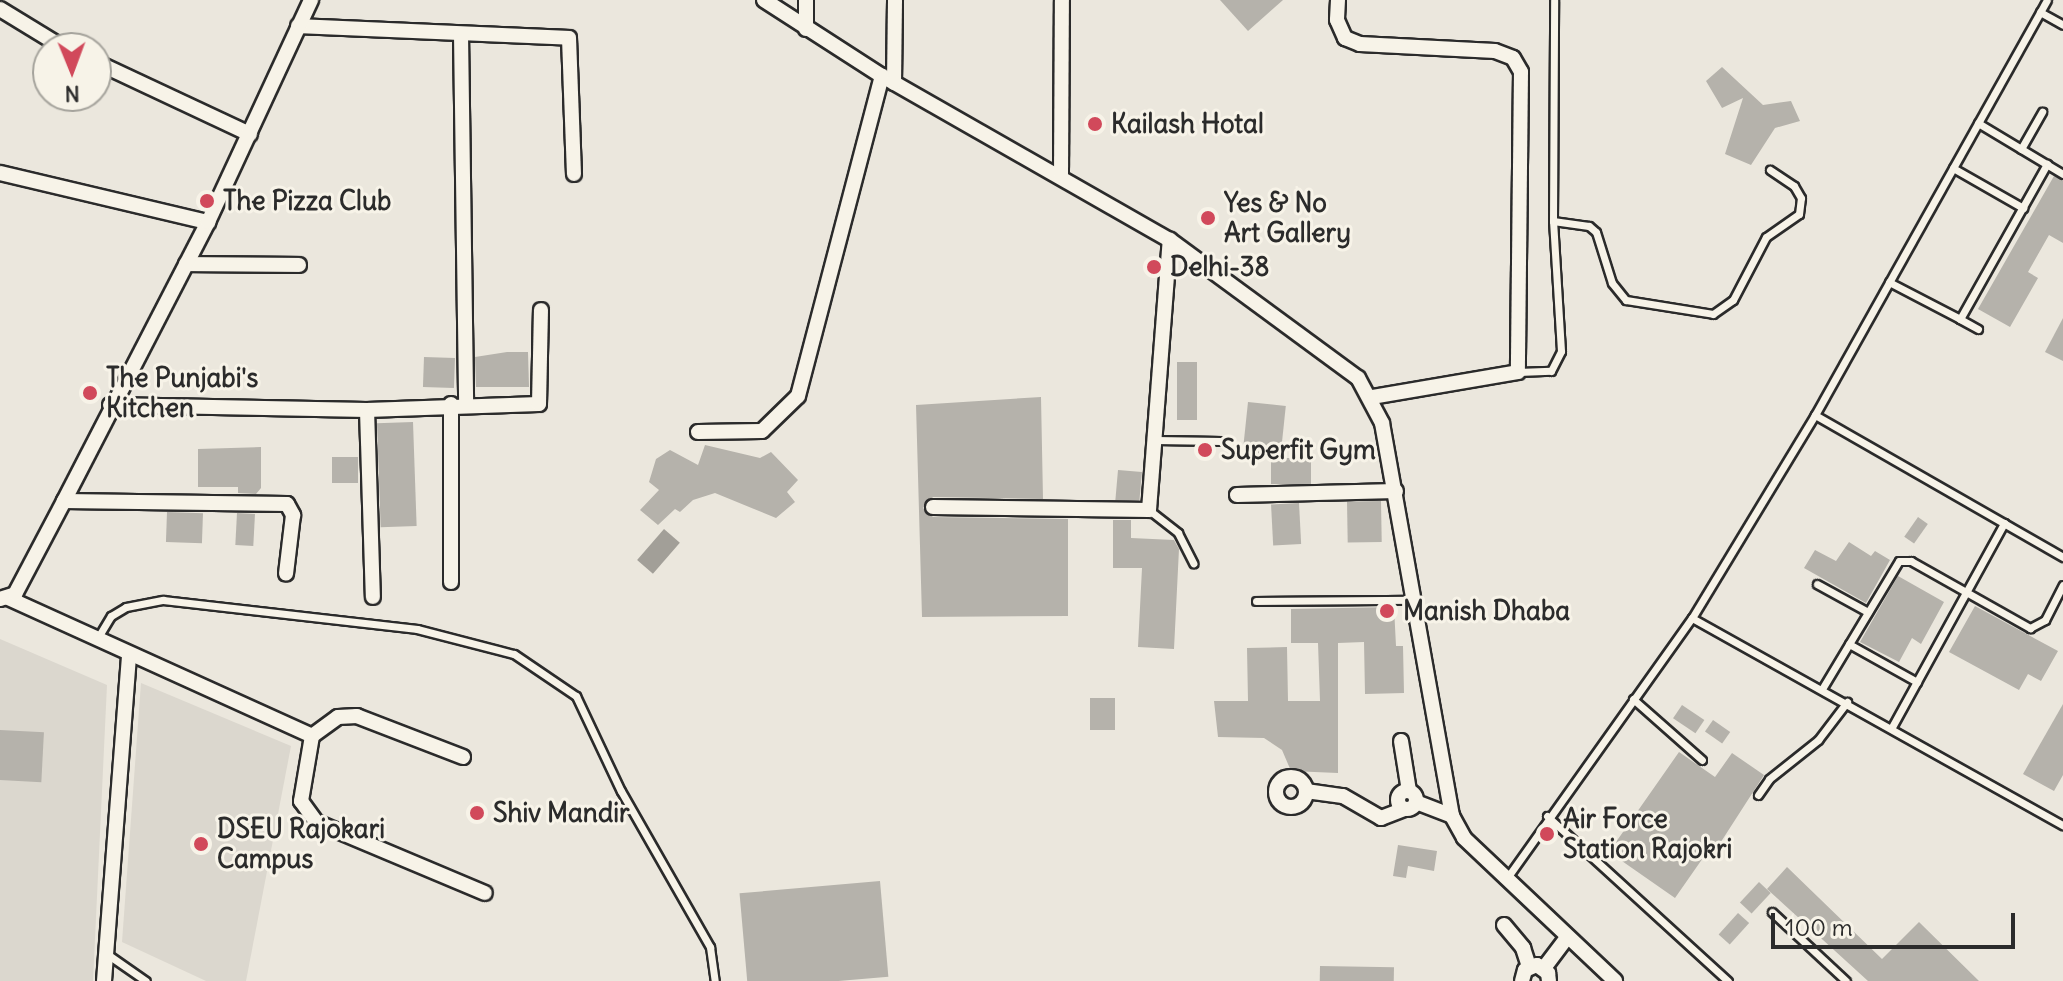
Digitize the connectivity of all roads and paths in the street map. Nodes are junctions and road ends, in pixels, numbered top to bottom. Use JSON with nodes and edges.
{"nodes":[{"id":1,"x":311,"y":0,"type":"edge"},
{"id":2,"x":764,"y":0,"type":"edge"},
{"id":3,"x":806,"y":0,"type":"edge"},
{"id":4,"x":895,"y":0,"type":"edge"},
{"id":5,"x":1062,"y":0,"type":"edge"},
{"id":6,"x":1338,"y":0,"type":"edge"},
{"id":7,"x":1554,"y":0,"type":"edge"},
{"id":8,"x":2047,"y":0,"type":"edge"},
{"id":9,"x":0,"y":9,"type":"edge"},
{"id":10,"x":2040,"y":12,"type":"junction"},
{"id":11,"x":2063,"y":25,"type":"edge"},
{"id":12,"x":298,"y":26,"type":"junction"},
{"id":13,"x":806,"y":29,"type":"junction"},
{"id":14,"x":38,"y":32,"type":"edge"},
{"id":15,"x":461,"y":34,"type":"junction"},
{"id":16,"x":112,"y":69,"type":"edge"},
{"id":17,"x":888,"y":79,"type":"junction"},
{"id":18,"x":2042,"y":112,"type":"dead end"},
{"id":19,"x":1978,"y":123,"type":"junction"},
{"id":20,"x":250,"y":134,"type":"junction"},
{"id":21,"x":2021,"y":149,"type":"junction"},
{"id":22,"x":2047,"y":164,"type":"junction"},
{"id":23,"x":1953,"y":168,"type":"junction"},
{"id":24,"x":1770,"y":170,"type":"dead end"},
{"id":25,"x":0,"y":173,"type":"edge"},
{"id":26,"x":574,"y":174,"type":"dead end"},
{"id":27,"x":2063,"y":174,"type":"edge"},
{"id":28,"x":1061,"y":175,"type":"junction"},
{"id":29,"x":2023,"y":208,"type":"junction"},
{"id":30,"x":1553,"y":221,"type":"junction"},
{"id":31,"x":208,"y":222,"type":"junction"},
{"id":32,"x":1170,"y":240,"type":"junction"},
{"id":33,"x":186,"y":264,"type":"junction"},
{"id":34,"x":299,"y":265,"type":"dead end"},
{"id":35,"x":1889,"y":282,"type":"junction"},
{"id":36,"x":541,"y":310,"type":"dead end"},
{"id":37,"x":1960,"y":319,"type":"junction"},
{"id":38,"x":1978,"y":329,"type":"dead end"},
{"id":39,"x":1518,"y":372,"type":"junction"},
{"id":40,"x":1371,"y":397,"type":"junction"},
{"id":41,"x":458,"y":404,"type":"junction"},
{"id":42,"x":110,"y":405,"type":"junction"},
{"id":43,"x":367,"y":410,"type":"junction"},
{"id":44,"x":1815,"y":415,"type":"junction"},
{"id":45,"x":698,"y":432,"type":"dead end"},
{"id":46,"x":1155,"y":440,"type":"junction"},
{"id":47,"x":1221,"y":441,"type":"dead end"},
{"id":48,"x":1396,"y":491,"type":"junction"},
{"id":49,"x":1237,"y":495,"type":"dead end"},
{"id":50,"x":64,"y":501,"type":"junction"},
{"id":51,"x":933,"y":507,"type":"dead end"},
{"id":52,"x":1149,"y":510,"type":"junction"},
{"id":53,"x":2004,"y":523,"type":"junction"},
{"id":54,"x":2063,"y":557,"type":"edge"},
{"id":55,"x":1193,"y":563,"type":"dead end"},
{"id":56,"x":286,"y":574,"type":"dead end"},
{"id":57,"x":451,"y":582,"type":"dead end"},
{"id":58,"x":1817,"y":584,"type":"dead end"},
{"id":59,"x":2063,"y":585,"type":"edge"},
{"id":60,"x":1966,"y":593,"type":"junction"},
{"id":61,"x":373,"y":597,"type":"dead end"},
{"id":62,"x":4,"y":598,"type":"edge"},
{"id":63,"x":1414,"y":600,"type":"junction"},
{"id":64,"x":1256,"y":601,"type":"dead end"},
{"id":65,"x":1868,"y":612,"type":"junction"},
{"id":66,"x":1692,"y":618,"type":"junction"},
{"id":67,"x":97,"y":639,"type":"junction"},
{"id":68,"x":1849,"y":644,"type":"junction"},
{"id":69,"x":129,"y":654,"type":"junction"},
{"id":70,"x":1917,"y":682,"type":"junction"},
{"id":71,"x":1822,"y":689,"type":"junction"},
{"id":72,"x":1633,"y":699,"type":"junction"},
{"id":73,"x":1847,"y":702,"type":"junction"},
{"id":74,"x":1892,"y":727,"type":"junction"},
{"id":75,"x":312,"y":736,"type":"junction"},
{"id":76,"x":1401,"y":741,"type":"dead end"},
{"id":77,"x":463,"y":757,"type":"dead end"},
{"id":78,"x":1702,"y":760,"type":"dead end"},
{"id":79,"x":1306,"y":791,"type":"dead end"},
{"id":80,"x":1758,"y":795,"type":"dead end"},
{"id":81,"x":1410,"y":801,"type":"junction"},
{"id":82,"x":1452,"y":816,"type":"junction"},
{"id":83,"x":1547,"y":816,"type":"junction"},
{"id":84,"x":2063,"y":825,"type":"edge"},
{"id":85,"x":1506,"y":879,"type":"junction"},
{"id":86,"x":485,"y":893,"type":"dead end"},
{"id":87,"x":1772,"y":912,"type":"dead end"},
{"id":88,"x":1504,"y":925,"type":"dead end"},
{"id":89,"x":1567,"y":937,"type":"junction"},
{"id":90,"x":105,"y":953,"type":"junction"},
{"id":91,"x":1540,"y":972,"type":"edge"},
{"id":92,"x":104,"y":981,"type":"edge"},
{"id":93,"x":146,"y":981,"type":"edge"},
{"id":94,"x":715,"y":981,"type":"edge"},
{"id":95,"x":1522,"y":981,"type":"edge"},
{"id":96,"x":1615,"y":981,"type":"edge"},
{"id":97,"x":1728,"y":981,"type":"edge"},
{"id":98,"x":1846,"y":981,"type":"edge"}],
"edges":[{"from":1,"to":12,"type":"street"},
{"from":2,"to":13,"type":"street"},
{"from":3,"to":13,"type":"street"},
{"from":4,"to":17,"type":"street"},
{"from":5,"to":28,"type":"street"},
{"from":6,"to":39,"type":"street"},
{"from":7,"to":30,"type":"lane"},
{"from":8,"to":10,"type":"lane"},
{"from":9,"to":14,"type":"street"},
{"from":10,"to":11,"type":"lane"},
{"from":10,"to":19,"type":"lane"},
{"from":12,"to":15,"type":"street"},
{"from":12,"to":20,"type":"street"},
{"from":13,"to":17,"type":"street"},
{"from":15,"to":26,"type":"street"},
{"from":15,"to":41,"type":"street"},
{"from":16,"to":20,"type":"street"},
{"from":17,"to":28,"type":"street"},
{"from":17,"to":45,"type":"street"},
{"from":18,"to":21,"type":"lane"},
{"from":19,"to":21,"type":"lane"},
{"from":19,"to":23,"type":"lane"},
{"from":20,"to":31,"type":"street"},
{"from":21,"to":22,"type":"lane"},
{"from":22,"to":27,"type":"lane"},
{"from":22,"to":29,"type":"lane"},
{"from":23,"to":29,"type":"lane"},
{"from":23,"to":35,"type":"lane"},
{"from":24,"to":30,"type":"lane"},
{"from":25,"to":31,"type":"street"},
{"from":28,"to":32,"type":"street"},
{"from":29,"to":37,"type":"lane"},
{"from":30,"to":39,"type":"lane"},
{"from":31,"to":33,"type":"street"},
{"from":32,"to":40,"type":"street"},
{"from":32,"to":46,"type":"street"},
{"from":33,"to":34,"type":"street"},
{"from":33,"to":42,"type":"street"},
{"from":35,"to":37,"type":"lane"},
{"from":35,"to":44,"type":"lane"},
{"from":36,"to":41,"type":"street"},
{"from":37,"to":38,"type":"lane"},
{"from":39,"to":40,"type":"street"},
{"from":40,"to":48,"type":"street"},
{"from":41,"to":43,"type":"street"},
{"from":41,"to":57,"type":"street"},
{"from":42,"to":43,"type":"street"},
{"from":42,"to":50,"type":"street"},
{"from":43,"to":61,"type":"street"},
{"from":44,"to":53,"type":"lane"},
{"from":44,"to":66,"type":"lane"},
{"from":46,"to":47,"type":"lane"},
{"from":46,"to":52,"type":"street"},
{"from":48,"to":49,"type":"street"},
{"from":48,"to":63,"type":"street"},
{"from":50,"to":56,"type":"street"},
{"from":50,"to":62,"type":"street"},
{"from":51,"to":52,"type":"street"},
{"from":52,"to":55,"type":"lane"},
{"from":53,"to":54,"type":"lane"},
{"from":53,"to":60,"type":"lane"},
{"from":58,"to":65,"type":"lane"},
{"from":59,"to":60,"type":"lane"},
{"from":60,"to":65,"type":"lane"},
{"from":60,"to":70,"type":"lane"},
{"from":62,"to":67,"type":"street"},
{"from":63,"to":64,"type":"lane"},
{"from":63,"to":82,"type":"street"},
{"from":65,"to":68,"type":"lane"},
{"from":66,"to":71,"type":"lane"},
{"from":66,"to":72,"type":"lane"},
{"from":67,"to":69,"type":"street"},
{"from":67,"to":94,"type":"lane"},
{"from":68,"to":70,"type":"lane"},
{"from":68,"to":71,"type":"lane"},
{"from":69,"to":75,"type":"street"},
{"from":69,"to":90,"type":"street"},
{"from":70,"to":74,"type":"lane"},
{"from":71,"to":73,"type":"lane"},
{"from":72,"to":78,"type":"lane"},
{"from":72,"to":83,"type":"lane"},
{"from":73,"to":74,"type":"lane"},
{"from":73,"to":80,"type":"lane"},
{"from":74,"to":84,"type":"lane"},
{"from":75,"to":77,"type":"street"},
{"from":75,"to":86,"type":"street"},
{"from":76,"to":81,"type":"street"},
{"from":79,"to":81,"type":"street"},
{"from":81,"to":82,"type":"street"},
{"from":82,"to":85,"type":"street"},
{"from":83,"to":85,"type":"lane"},
{"from":83,"to":97,"type":"lane"},
{"from":85,"to":89,"type":"street"},
{"from":87,"to":98,"type":"lane"},
{"from":88,"to":91,"type":"street"},
{"from":89,"to":91,"type":"street"},
{"from":89,"to":96,"type":"street"},
{"from":90,"to":92,"type":"street"},
{"from":90,"to":93,"type":"lane"},
{"from":91,"to":95,"type":"street"}]}
